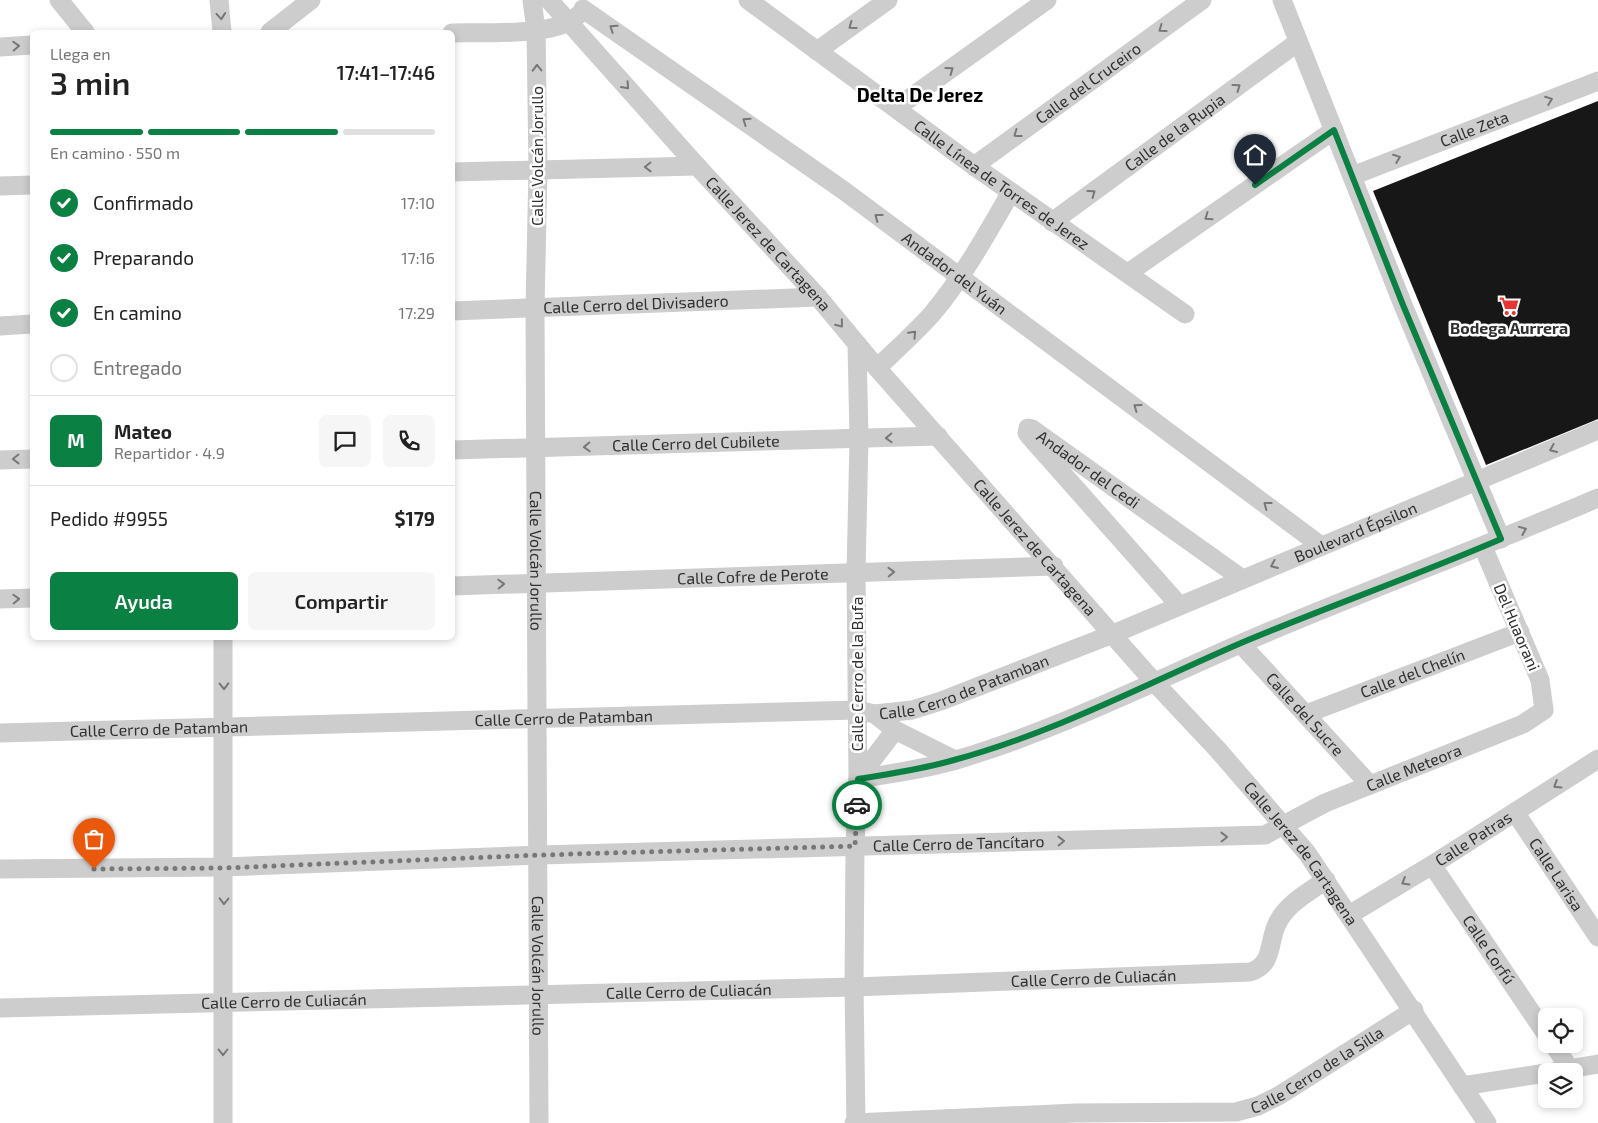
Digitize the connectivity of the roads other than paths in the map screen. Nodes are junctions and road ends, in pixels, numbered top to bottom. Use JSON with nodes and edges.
{"nodes":[{"id":1,"x":59,"y":0,"type":"edge"},
{"id":2,"x":219,"y":0,"type":"edge"},
{"id":3,"x":311,"y":0,"type":"edge"},
{"id":4,"x":532,"y":0,"type":"edge"},
{"id":5,"x":549,"y":0,"type":"edge"},
{"id":6,"x":748,"y":0,"type":"edge"},
{"id":7,"x":888,"y":0,"type":"edge"},
{"id":8,"x":1047,"y":0,"type":"edge"},
{"id":9,"x":1202,"y":0,"type":"edge"},
{"id":10,"x":1282,"y":0,"type":"edge"},
{"id":11,"x":586,"y":5,"type":"edge"},
{"id":12,"x":570,"y":23,"type":"junction"},
{"id":13,"x":83,"y":30,"type":"edge"},
{"id":14,"x":222,"y":30,"type":"edge"},
{"id":15,"x":273,"y":30,"type":"edge"},
{"id":16,"x":536,"y":30,"type":"junction"},
{"id":17,"x":455,"y":33,"type":"edge"},
{"id":18,"x":1298,"y":42,"type":"junction"},
{"id":19,"x":30,"y":45,"type":"edge"},
{"id":20,"x":0,"y":46,"type":"edge"},
{"id":21,"x":817,"y":51,"type":"junction"},
{"id":22,"x":1598,"y":80,"type":"edge"},
{"id":23,"x":896,"y":108,"type":"junction"},
{"id":24,"x":1334,"y":130,"type":"junction"},
{"id":25,"x":697,"y":166,"type":"junction"},
{"id":26,"x":974,"y":166,"type":"junction"},
{"id":27,"x":538,"y":170,"type":"junction"},
{"id":28,"x":455,"y":172,"type":"edge"},
{"id":29,"x":1352,"y":176,"type":"junction"},
{"id":30,"x":30,"y":185,"type":"edge"},
{"id":31,"x":0,"y":186,"type":"edge"},
{"id":32,"x":1012,"y":192,"type":"junction"},
{"id":33,"x":1052,"y":222,"type":"junction"},
{"id":34,"x":1128,"y":273,"type":"junction"},
{"id":35,"x":958,"y":278,"type":"junction"},
{"id":36,"x":818,"y":297,"type":"junction"},
{"id":37,"x":535,"y":308,"type":"junction"},
{"id":38,"x":455,"y":310,"type":"edge"},
{"id":39,"x":1184,"y":314,"type":"dead end"},
{"id":40,"x":30,"y":324,"type":"edge"},
{"id":41,"x":0,"y":326,"type":"edge"},
{"id":42,"x":857,"y":344,"type":"junction"},
{"id":43,"x":877,"y":368,"type":"junction"},
{"id":44,"x":1598,"y":430,"type":"edge"},
{"id":45,"x":938,"y":436,"type":"junction"},
{"id":46,"x":860,"y":439,"type":"junction"},
{"id":47,"x":535,"y":448,"type":"junction"},
{"id":48,"x":455,"y":450,"type":"edge"},
{"id":49,"x":30,"y":459,"type":"edge"},
{"id":50,"x":0,"y":460,"type":"edge"},
{"id":51,"x":1476,"y":482,"type":"junction"},
{"id":52,"x":1598,"y":498,"type":"edge"},
{"id":53,"x":1501,"y":539,"type":"junction"},
{"id":54,"x":1320,"y":545,"type":"junction"},
{"id":55,"x":1483,"y":547,"type":"junction"},
{"id":56,"x":1054,"y":566,"type":"junction"},
{"id":57,"x":856,"y":573,"type":"junction"},
{"id":58,"x":1241,"y":578,"type":"junction"},
{"id":59,"x":538,"y":583,"type":"junction"},
{"id":60,"x":455,"y":586,"type":"edge"},
{"id":61,"x":30,"y":598,"type":"edge"},
{"id":62,"x":0,"y":600,"type":"edge"},
{"id":63,"x":1179,"y":605,"type":"junction"},
{"id":64,"x":1520,"y":632,"type":"junction"},
{"id":65,"x":1113,"y":634,"type":"junction"},
{"id":66,"x":223,"y":640,"type":"edge"},
{"id":67,"x":1241,"y":644,"type":"junction"},
{"id":68,"x":1155,"y":682,"type":"junction"},
{"id":69,"x":1544,"y":710,"type":"joint"},
{"id":70,"x":866,"y":712,"type":"junction"},
{"id":71,"x":1306,"y":714,"type":"junction"},
{"id":72,"x":537,"y":718,"type":"junction"},
{"id":73,"x":224,"y":728,"type":"junction"},
{"id":74,"x":894,"y":730,"type":"junction"},
{"id":75,"x":0,"y":733,"type":"edge"},
{"id":76,"x":955,"y":760,"type":"junction"},
{"id":77,"x":1597,"y":762,"type":"edge"},
{"id":78,"x":858,"y":779,"type":"junction"},
{"id":79,"x":1370,"y":785,"type":"junction"},
{"id":80,"x":1515,"y":812,"type":"junction"},
{"id":81,"x":1284,"y":827,"type":"junction"},
{"id":82,"x":855,"y":846,"type":"junction"},
{"id":83,"x":540,"y":855,"type":"junction"},
{"id":84,"x":1432,"y":865,"type":"junction"},
{"id":85,"x":224,"y":868,"type":"junction"},
{"id":86,"x":0,"y":870,"type":"edge"},
{"id":87,"x":1326,"y":880,"type":"junction"},
{"id":88,"x":1349,"y":915,"type":"junction"},
{"id":89,"x":1598,"y":937,"type":"edge"},
{"id":90,"x":854,"y":987,"type":"junction"},
{"id":91,"x":540,"y":994,"type":"junction"},
{"id":92,"x":223,"y":1004,"type":"junction"},
{"id":93,"x":0,"y":1008,"type":"edge"},
{"id":94,"x":1414,"y":1010,"type":"junction"},
{"id":95,"x":1538,"y":1022,"type":"edge"},
{"id":96,"x":1598,"y":1064,"type":"edge"},
{"id":97,"x":1583,"y":1067,"type":"edge"},
{"id":98,"x":1538,"y":1074,"type":"edge"},
{"id":99,"x":1462,"y":1086,"type":"junction"},
{"id":100,"x":1482,"y":1121,"type":"edge"},
{"id":101,"x":223,"y":1123,"type":"edge"},
{"id":102,"x":539,"y":1123,"type":"edge"},
{"id":103,"x":855,"y":1123,"type":"edge"}],
"edges":[{"from":1,"to":13,"type":"street"},
{"from":2,"to":14,"type":"street","one_way":true},
{"from":3,"to":15,"type":"street"},
{"from":4,"to":16,"type":"street","name":"Calle Volcán Jorullo"},
{"from":5,"to":12,"type":"street","name":"Calle Jerez de Cartagena"},
{"from":6,"to":21,"type":"street","name":"Calle Línea de Torres de Jerez"},
{"from":7,"to":21,"type":"street","one_way":true},
{"from":23,"to":8,"type":"street","one_way":true},
{"from":9,"to":26,"type":"street","name":"Calle del Cruceiro","one_way":true},
{"from":10,"to":18,"type":"street"},
{"from":11,"to":12,"type":"street"},
{"from":35,"to":11,"type":"street","name":"Andador del Yuán","one_way":true},
{"from":12,"to":16,"type":"street"},
{"from":12,"to":25,"type":"street","name":"Calle Jerez de Cartagena","one_way":true},
{"from":16,"to":17,"type":"street"},
{"from":27,"to":16,"type":"street","name":"Calle Volcán Jorullo","one_way":true},
{"from":18,"to":24,"type":"street"},
{"from":33,"to":18,"type":"street","name":"Calle de la Rupia","one_way":true},
{"from":20,"to":19,"type":"street","one_way":true},
{"from":21,"to":23,"type":"street","name":"Calle Línea de Torres de Jerez"},
{"from":29,"to":22,"type":"street","name":"Calle Zeta","one_way":true},
{"from":23,"to":26,"type":"street","name":"Calle Línea de Torres de Jerez"},
{"from":24,"to":29,"type":"street"},
{"from":24,"to":34,"type":"street","one_way":true},
{"from":25,"to":27,"type":"street","one_way":true},
{"from":25,"to":36,"type":"street","name":"Calle Jerez de Cartagena"},
{"from":26,"to":32,"type":"street","name":"Calle Línea de Torres de Jerez"},
{"from":27,"to":28,"type":"street"},
{"from":27,"to":37,"type":"street","name":"Calle Volcán Jorullo"},
{"from":29,"to":51,"type":"street"},
{"from":30,"to":31,"type":"street"},
{"from":32,"to":33,"type":"street","name":"Calle Línea de Torres de Jerez"},
{"from":32,"to":35,"type":"street"},
{"from":33,"to":34,"type":"street","name":"Calle Línea de Torres de Jerez"},
{"from":34,"to":39,"type":"street","name":"Calle Línea de Torres de Jerez"},
{"from":43,"to":35,"type":"street","one_way":true},
{"from":54,"to":35,"type":"street","name":"Andador del Yuán","one_way":true},
{"from":36,"to":37,"type":"street","name":"Calle Cerro del Divisadero"},
{"from":36,"to":42,"type":"street","name":"Calle Jerez de Cartagena","one_way":true},
{"from":37,"to":38,"type":"street","name":"Calle Cerro del Divisadero"},
{"from":37,"to":47,"type":"street","name":"Calle Volcán Jorullo"},
{"from":40,"to":41,"type":"street"},
{"from":42,"to":43,"type":"street","name":"Calle Jerez de Cartagena"},
{"from":42,"to":46,"type":"street","name":"Calle Cerro de la Bufa"},
{"from":43,"to":45,"type":"street","name":"Calle Jerez de Cartagena"},
{"from":44,"to":51,"type":"street","name":"Boulevard Épsilon","one_way":true},
{"from":45,"to":46,"type":"street","name":"Calle Cerro del Cubilete","one_way":true},
{"from":45,"to":56,"type":"street","name":"Calle Jerez de Cartagena"},
{"from":46,"to":47,"type":"street","name":"Calle Cerro del Cubilete","one_way":true},
{"from":46,"to":57,"type":"street","name":"Calle Cerro de la Bufa"},
{"from":47,"to":48,"type":"street","name":"Calle Cerro del Cubilete"},
{"from":47,"to":59,"type":"street","name":"Calle Volcán Jorullo"},
{"from":49,"to":50,"type":"street","one_way":true},
{"from":51,"to":53,"type":"street"},
{"from":51,"to":54,"type":"street","name":"Boulevard Épsilon"},
{"from":53,"to":52,"type":"street","one_way":true},
{"from":53,"to":55,"type":"street"},
{"from":54,"to":58,"type":"street","name":"Boulevard Épsilon","one_way":true},
{"from":55,"to":64,"type":"street","name":"Del Huaorani"},
{"from":55,"to":67,"type":"street"},
{"from":57,"to":56,"type":"street","name":"Calle Cofre de Perote","one_way":true},
{"from":56,"to":65,"type":"street","name":"Calle Jerez de Cartagena"},
{"from":57,"to":59,"type":"street","name":"Calle Cofre de Perote"},
{"from":57,"to":70,"type":"street","name":"Calle Cerro de la Bufa"},
{"from":58,"to":63,"type":"street","name":"Boulevard Épsilon"},
{"from":58,"to":63,"type":"street","name":"Andador del Cedi"},
{"from":60,"to":59,"type":"street","name":"Calle Cofre de Perote","one_way":true},
{"from":59,"to":72,"type":"street","name":"Calle Volcán Jorullo"},
{"from":62,"to":61,"type":"street","one_way":true},
{"from":63,"to":65,"type":"street","name":"Boulevard Épsilon"},
{"from":64,"to":69,"type":"street","name":"Del Huaorani"},
{"from":64,"to":71,"type":"street","name":"Calle del Chelín"},
{"from":65,"to":68,"type":"street","name":"Calle Jerez de Cartagena"},
{"from":65,"to":70,"type":"street","name":"Calle Cerro de Patamban"},
{"from":66,"to":73,"type":"street","one_way":true},
{"from":67,"to":68,"type":"street"},
{"from":67,"to":71,"type":"street","name":"Calle del Sucre"},
{"from":68,"to":76,"type":"street"},
{"from":68,"to":81,"type":"street","name":"Calle Jerez de Cartagena"},
{"from":69,"to":79,"type":"street","name":"Calle Meteora"},
{"from":70,"to":72,"type":"street","name":"Calle Cerro de Patamban"},
{"from":70,"to":74,"type":"street"},
{"from":70,"to":78,"type":"street","name":"Calle Cerro de la Bufa"},
{"from":71,"to":79,"type":"street","name":"Calle del Sucre"},
{"from":72,"to":73,"type":"street","name":"Calle Cerro de Patamban"},
{"from":72,"to":83,"type":"street","name":"Calle Volcán Jorullo"},
{"from":73,"to":75,"type":"street","name":"Calle Cerro de Patamban"},
{"from":73,"to":85,"type":"street"},
{"from":74,"to":76,"type":"street"},
{"from":74,"to":78,"type":"street"},
{"from":76,"to":78,"type":"street"},
{"from":77,"to":80,"type":"street","name":"Calle Patras","one_way":true},
{"from":78,"to":82,"type":"street","name":"Calle Cerro de la Bufa"},
{"from":79,"to":81,"type":"street","name":"Calle Meteora"},
{"from":80,"to":84,"type":"street","name":"Calle Patras"},
{"from":80,"to":89,"type":"street","name":"Calle Larisa"},
{"from":82,"to":81,"type":"street","name":"Calle Cerro de Tancítaro","one_way":true},
{"from":81,"to":87,"type":"street","name":"Calle Jerez de Cartagena"},
{"from":82,"to":83,"type":"street","name":"Calle Cerro de Tancítaro"},
{"from":82,"to":90,"type":"street","name":"Calle Cerro de la Bufa"},
{"from":83,"to":85,"type":"street","name":"Calle Cerro de Tancítaro"},
{"from":83,"to":91,"type":"street","name":"Calle Volcán Jorullo"},
{"from":84,"to":88,"type":"street","name":"Calle Patras","one_way":true},
{"from":84,"to":95,"type":"street","name":"Calle Corfú"},
{"from":85,"to":86,"type":"street","name":"Calle Cerro de Tancítaro"},
{"from":85,"to":92,"type":"street","one_way":true},
{"from":87,"to":88,"type":"street","name":"Calle Jerez de Cartagena"},
{"from":87,"to":90,"type":"street","name":"Calle Cerro de Culiacán"},
{"from":88,"to":94,"type":"street","name":"Calle Jerez de Cartagena"},
{"from":90,"to":91,"type":"street","name":"Calle Cerro de Culiacán"},
{"from":90,"to":103,"type":"street","name":"Calle Cerro de la Bufa"},
{"from":91,"to":92,"type":"street","name":"Calle Cerro de Culiacán"},
{"from":91,"to":102,"type":"street","name":"Calle Volcán Jorullo"},
{"from":92,"to":93,"type":"street","name":"Calle Cerro de Culiacán"},
{"from":92,"to":101,"type":"street","one_way":true},
{"from":94,"to":99,"type":"street","name":"Calle Jerez de Cartagena"},
{"from":94,"to":103,"type":"street","name":"Calle Cerro de la Silla"},
{"from":96,"to":97,"type":"street"},
{"from":98,"to":99,"type":"street"},
{"from":99,"to":100,"type":"street","name":"Calle Jerez de Cartagena"}]}
